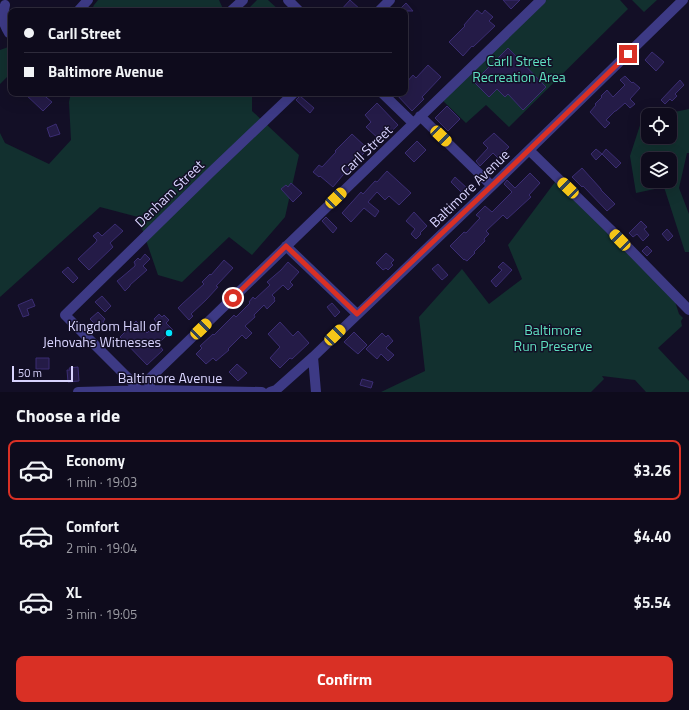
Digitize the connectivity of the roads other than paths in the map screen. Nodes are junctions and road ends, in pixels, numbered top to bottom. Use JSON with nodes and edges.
{"nodes":[{"id":1,"x":88,"y":0,"type":"edge"},
{"id":2,"x":243,"y":0,"type":"edge"},
{"id":3,"x":288,"y":0,"type":"edge"},
{"id":4,"x":390,"y":0,"type":"edge"},
{"id":5,"x":541,"y":0,"type":"edge"},
{"id":6,"x":683,"y":0,"type":"edge"},
{"id":7,"x":6,"y":5,"type":"edge"},
{"id":8,"x":81,"y":8,"type":"edge"},
{"id":9,"x":234,"y":8,"type":"edge"},
{"id":10,"x":296,"y":8,"type":"edge"},
{"id":11,"x":382,"y":8,"type":"edge"},
{"id":12,"x":7,"y":32,"type":"edge"},
{"id":13,"x":291,"y":96,"type":"edge"},
{"id":14,"x":386,"y":96,"type":"edge"},
{"id":15,"x":417,"y":120,"type":"junction"},
{"id":16,"x":529,"y":150,"type":"junction"},
{"id":17,"x":492,"y":186,"type":"junction"},
{"id":18,"x":286,"y":246,"type":"junction"},
{"id":19,"x":689,"y":310,"type":"edge"},
{"id":20,"x":357,"y":314,"type":"junction"},
{"id":21,"x":313,"y":357,"type":"junction"},
{"id":22,"x":138,"y":390,"type":"junction"},
{"id":23,"x":151,"y":391,"type":"edge"},
{"id":24,"x":78,"y":392,"type":"edge"},
{"id":25,"x":262,"y":392,"type":"edge"},
{"id":26,"x":270,"y":392,"type":"edge"},
{"id":27,"x":316,"y":392,"type":"edge"}],
"edges":[{"from":1,"to":8,"type":"street"},
{"from":2,"to":9,"type":"street"},
{"from":3,"to":10,"type":"street"},
{"from":4,"to":11,"type":"street"},
{"from":5,"to":15,"type":"street","name":"Carll Street"},
{"from":6,"to":16,"type":"street","name":"Baltimore Avenue"},
{"from":7,"to":12,"type":"street"},
{"from":13,"to":22,"type":"street","name":"Denham Street"},
{"from":14,"to":15,"type":"street"},
{"from":15,"to":17,"type":"street"},
{"from":15,"to":18,"type":"street","name":"Carll Street"},
{"from":16,"to":17,"type":"street","name":"Baltimore Avenue"},
{"from":16,"to":19,"type":"street"},
{"from":17,"to":20,"type":"street","name":"Baltimore Avenue"},
{"from":18,"to":20,"type":"street"},
{"from":18,"to":23,"type":"street","name":"Carll Street"},
{"from":20,"to":21,"type":"street","name":"Baltimore Avenue"},
{"from":21,"to":26,"type":"street","name":"Baltimore Avenue"},
{"from":21,"to":27,"type":"street"},
{"from":22,"to":23,"type":"street","name":"Baltimore Avenue"},
{"from":22,"to":24,"type":"street","name":"Baltimore Avenue"},
{"from":23,"to":25,"type":"street","name":"Baltimore Avenue"}]}
